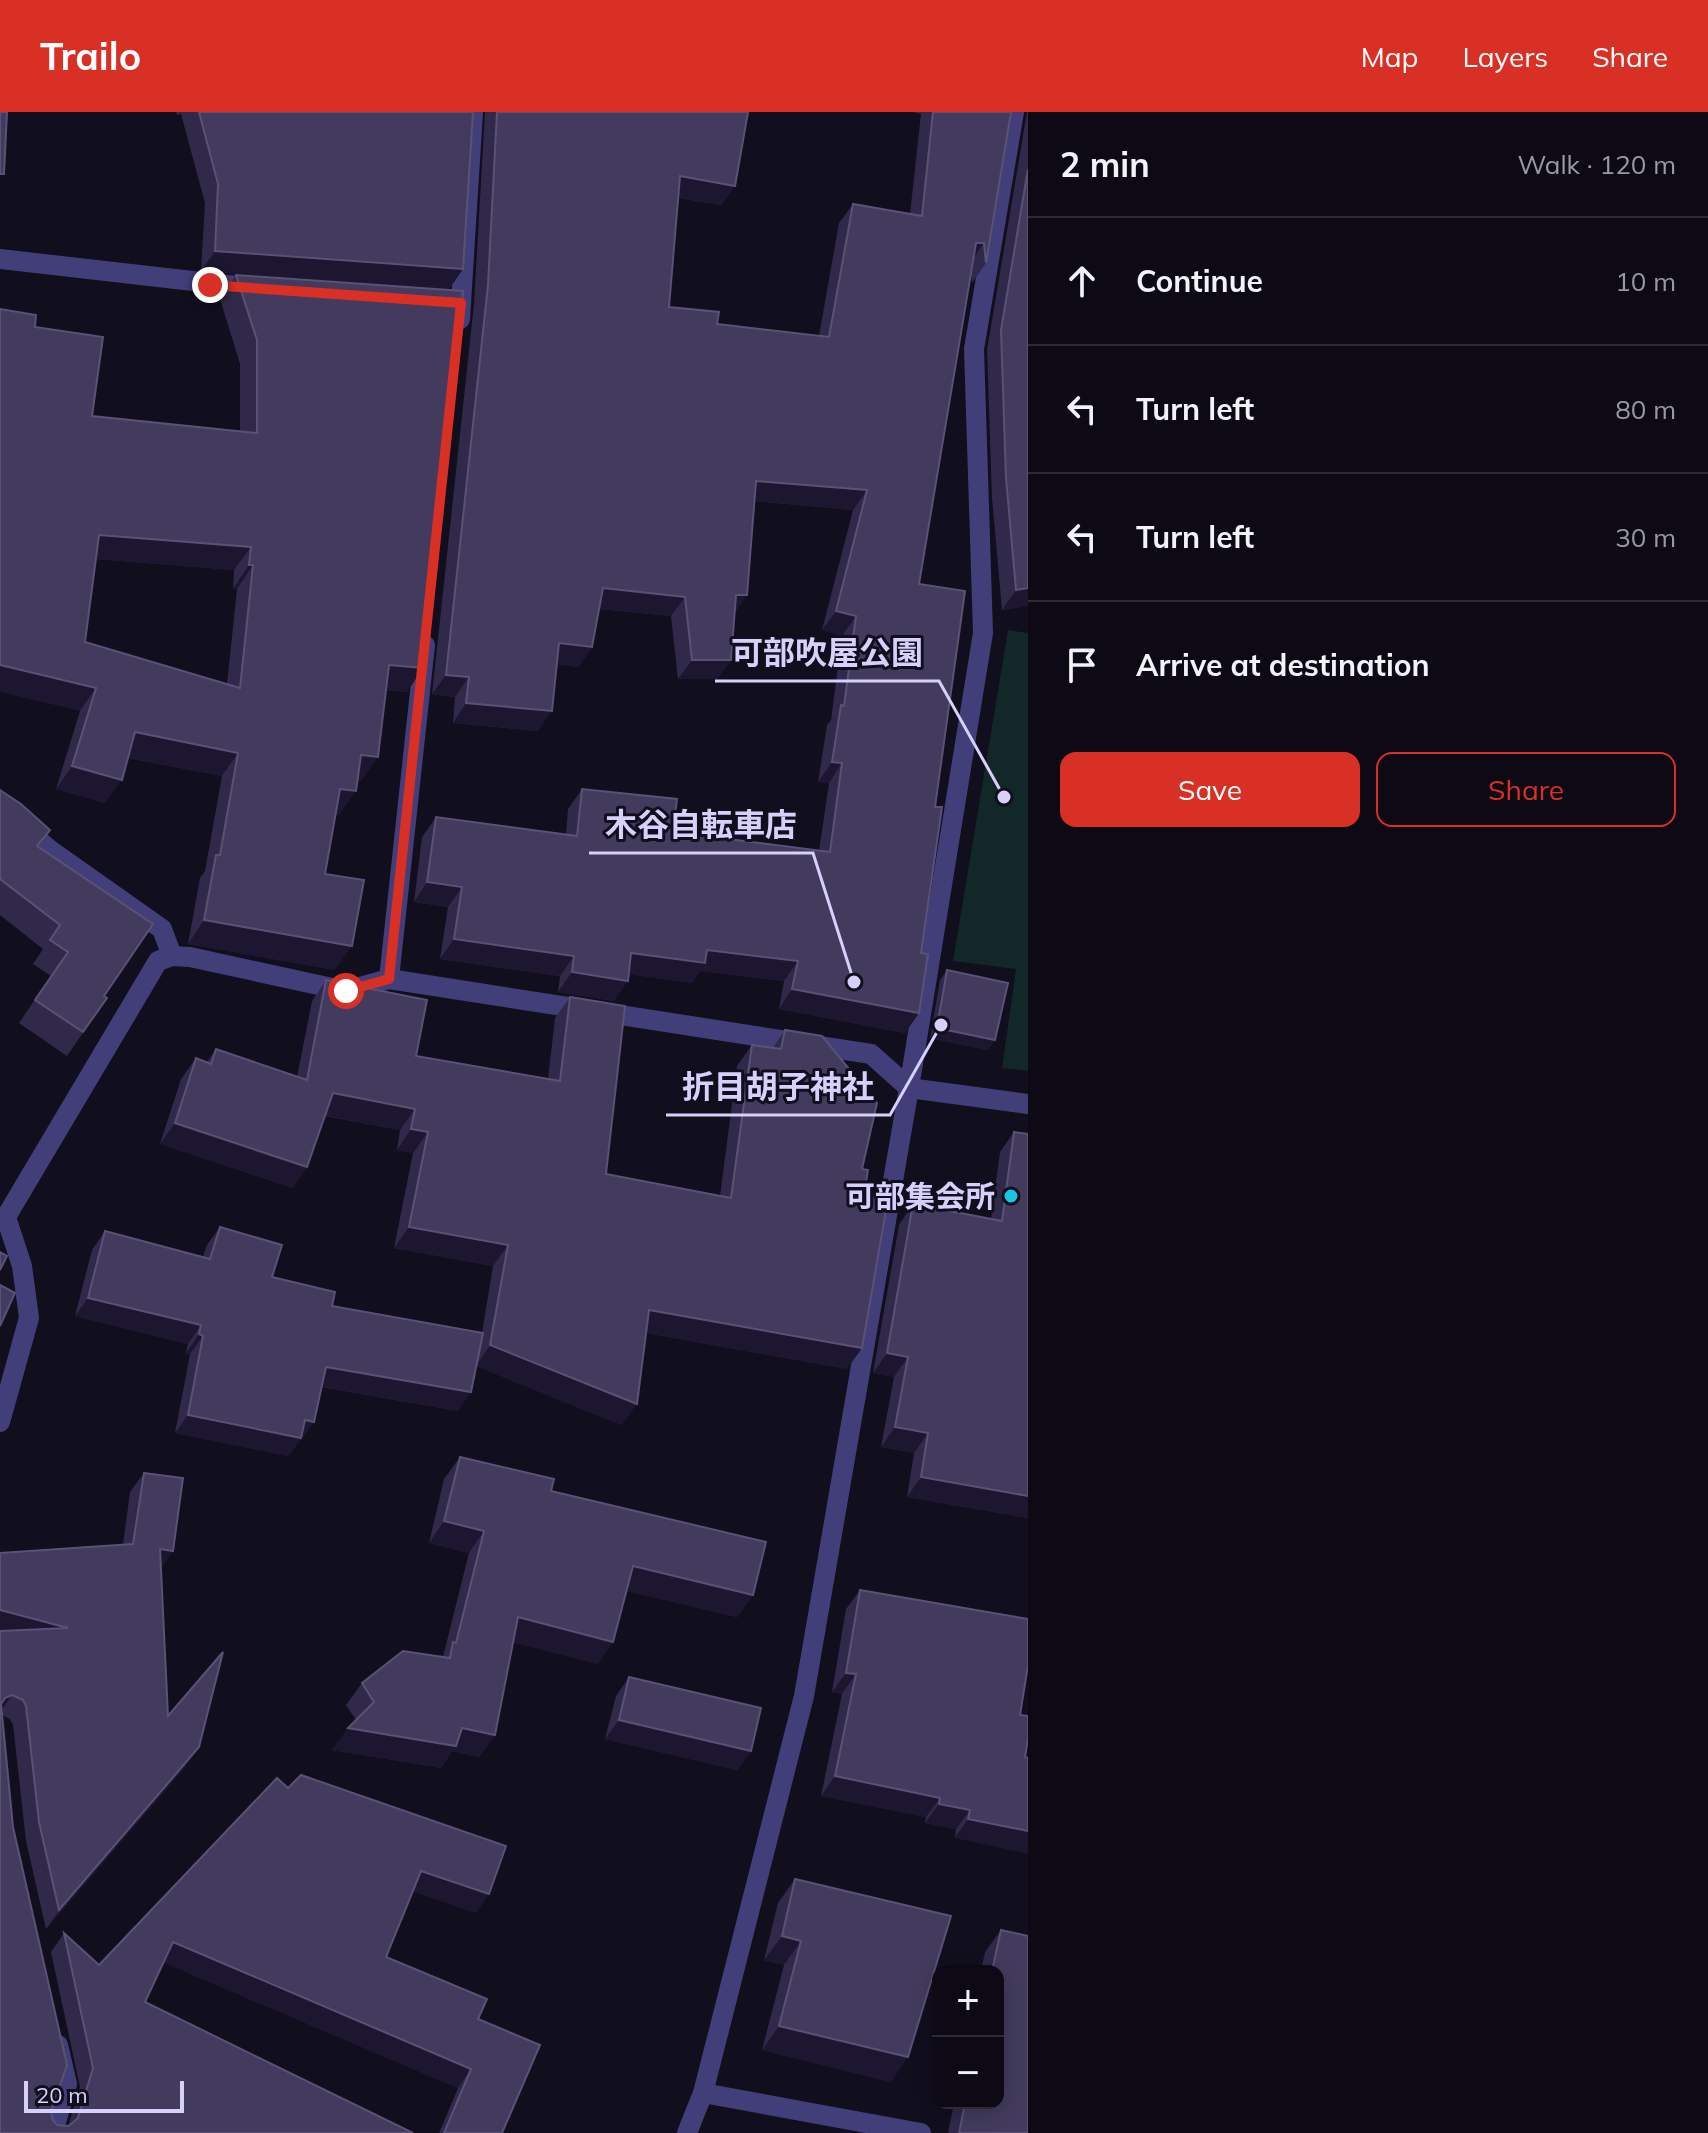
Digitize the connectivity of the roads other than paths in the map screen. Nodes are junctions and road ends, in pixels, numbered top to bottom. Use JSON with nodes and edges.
{"nodes":[{"id":1,"x":473,"y":112,"type":"edge"},
{"id":2,"x":1014,"y":112,"type":"edge"},
{"id":3,"x":0,"y":259,"type":"edge"},
{"id":4,"x":273,"y":289,"type":"edge"},
{"id":5,"x":458,"y":335,"type":"edge"},
{"id":6,"x":428,"y":618,"type":"edge"},
{"id":7,"x":0,"y":806,"type":"edge"},
{"id":8,"x":172,"y":956,"type":"junction"},
{"id":9,"x":389,"y":979,"type":"junction"},
{"id":10,"x":909,"y":1088,"type":"junction"},
{"id":11,"x":1028,"y":1104,"type":"edge"},
{"id":12,"x":3,"y":1218,"type":"edge"},
{"id":13,"x":0,"y":1422,"type":"edge"},
{"id":14,"x":53,"y":2024,"type":"edge"},
{"id":15,"x":703,"y":2093,"type":"junction"},
{"id":16,"x":51,"y":2133,"type":"edge"},
{"id":17,"x":687,"y":2133,"type":"edge"},
{"id":18,"x":921,"y":2133,"type":"edge"}],
"edges":[{"from":1,"to":5,"type":"street"},
{"from":2,"to":10,"type":"street"},
{"from":3,"to":4,"type":"street"},
{"from":6,"to":9,"type":"street"},
{"from":7,"to":8,"type":"street"},
{"from":8,"to":9,"type":"street"},
{"from":8,"to":12,"type":"street"},
{"from":9,"to":10,"type":"street"},
{"from":10,"to":11,"type":"street"},
{"from":10,"to":15,"type":"street"},
{"from":12,"to":13,"type":"street"},
{"from":14,"to":16,"type":"street"},
{"from":15,"to":17,"type":"street"},
{"from":15,"to":18,"type":"street"}]}
